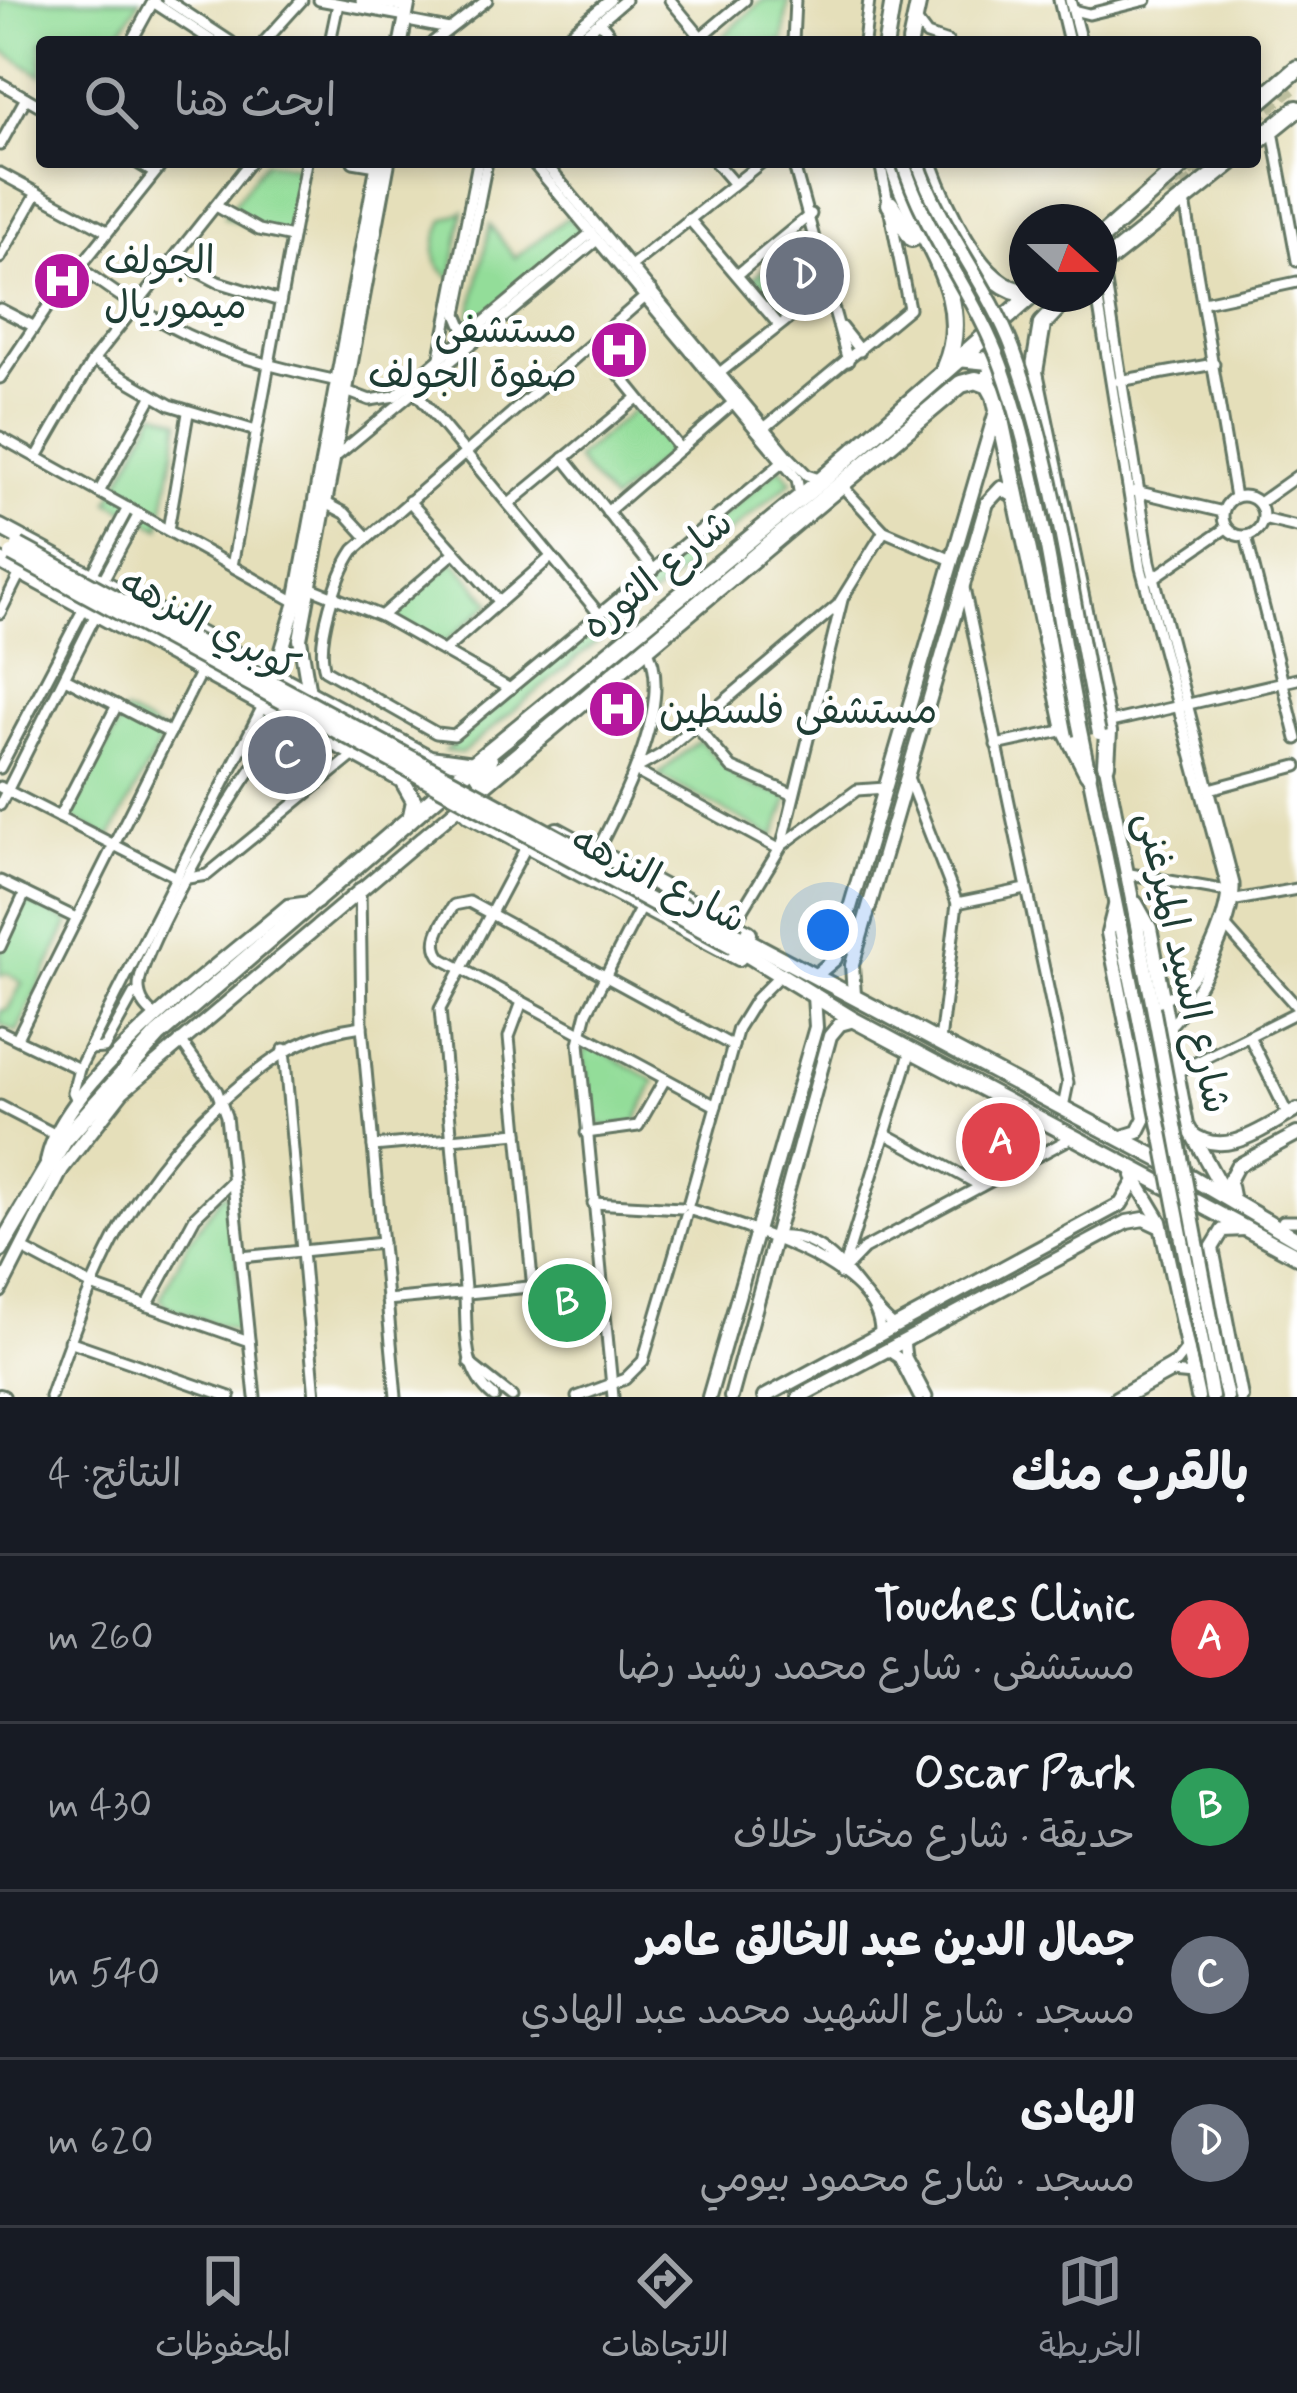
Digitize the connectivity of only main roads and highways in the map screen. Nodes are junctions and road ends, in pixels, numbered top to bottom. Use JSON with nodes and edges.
{"nodes":[{"id":1,"x":893,"y":0,"type":"edge"},
{"id":2,"x":919,"y":0,"type":"edge"},
{"id":3,"x":887,"y":36,"type":"edge"},
{"id":4,"x":911,"y":36,"type":"edge"},
{"id":5,"x":1297,"y":69,"type":"edge"},
{"id":6,"x":1261,"y":94,"type":"edge"},
{"id":7,"x":1297,"y":109,"type":"edge"},
{"id":8,"x":1261,"y":138,"type":"edge"},
{"id":9,"x":895,"y":168,"type":"edge"},
{"id":10,"x":931,"y":168,"type":"edge"},
{"id":11,"x":1179,"y":168,"type":"edge"},
{"id":12,"x":1225,"y":168,"type":"edge"},
{"id":13,"x":890,"y":204,"type":"road end"},
{"id":14,"x":1117,"y":223,"type":"edge"},
{"id":15,"x":1117,"y":253,"type":"edge"},
{"id":16,"x":943,"y":273,"type":"junction"},
{"id":17,"x":988,"y":274,"type":"junction"},
{"id":18,"x":1009,"y":289,"type":"edge"},
{"id":19,"x":1053,"y":312,"type":"edge"},
{"id":20,"x":1010,"y":314,"type":"joint"},
{"id":21,"x":1042,"y":324,"type":"junction"},
{"id":22,"x":978,"y":342,"type":"junction"},
{"id":23,"x":958,"y":358,"type":"junction"},
{"id":24,"x":1034,"y":365,"type":"junction"},
{"id":25,"x":942,"y":374,"type":"junction"},
{"id":26,"x":985,"y":382,"type":"junction"},
{"id":27,"x":831,"y":481,"type":"junction"},
{"id":28,"x":1065,"y":521,"type":"junction"},
{"id":29,"x":0,"y":531,"type":"edge"},
{"id":30,"x":1027,"y":532,"type":"junction"},
{"id":31,"x":8,"y":552,"type":"edge"},
{"id":32,"x":383,"y":733,"type":"junction"},
{"id":33,"x":511,"y":734,"type":"junction"},
{"id":34,"x":361,"y":757,"type":"junction"},
{"id":35,"x":1106,"y":764,"type":"road end"},
{"id":36,"x":468,"y":769,"type":"junction"},
{"id":37,"x":1088,"y":773,"type":"road end"},
{"id":38,"x":496,"y":776,"type":"junction"},
{"id":39,"x":536,"y":819,"type":"junction"},
{"id":40,"x":410,"y":820,"type":"junction"},
{"id":41,"x":524,"y":846,"type":"junction"},
{"id":42,"x":758,"y":953,"type":"junction"},
{"id":43,"x":1292,"y":1224,"type":"edge"},
{"id":44,"x":1256,"y":1229,"type":"junction"},
{"id":45,"x":1297,"y":1239,"type":"edge"},
{"id":46,"x":0,"y":1249,"type":"edge"},
{"id":47,"x":1297,"y":1256,"type":"edge"},
{"id":48,"x":1297,"y":1266,"type":"edge"}],
"edges":[{"from":1,"to":3,"type":"main road"},
{"from":2,"to":4,"type":"main road"},
{"from":5,"to":6,"type":"highway"},
{"from":7,"to":8,"type":"highway"},
{"from":9,"to":16,"type":"highway"},
{"from":10,"to":17,"type":"highway"},
{"from":11,"to":14,"type":"highway"},
{"from":12,"to":15,"type":"highway"},
{"from":13,"to":16,"type":"highway"},
{"from":16,"to":17,"type":"highway"},
{"from":16,"to":25,"type":"highway"},
{"from":17,"to":18,"type":"highway"},
{"from":19,"to":21,"type":"highway"},
{"from":20,"to":21,"type":"highway"},
{"from":20,"to":22,"type":"highway","name":"شارع الثوره"},
{"from":21,"to":24,"type":"highway"},
{"from":22,"to":23,"type":"highway","name":"شارع الثوره"},
{"from":22,"to":24,"type":"highway"},
{"from":23,"to":25,"type":"highway","name":"شارع الثوره"},
{"from":23,"to":26,"type":"highway"},
{"from":24,"to":28,"type":"highway"},
{"from":25,"to":27,"type":"highway","name":"شارع الثوره"},
{"from":26,"to":27,"type":"highway","name":"شارع الثوره"},
{"from":26,"to":30,"type":"highway"},
{"from":27,"to":33,"type":"highway","name":"شارع الثوره"},
{"from":27,"to":38,"type":"highway","name":"شارع الثوره"},
{"from":28,"to":30,"type":"highway"},
{"from":28,"to":35,"type":"highway"},
{"from":29,"to":31,"type":"main road"},
{"from":29,"to":32,"type":"main road"},
{"from":30,"to":37,"type":"highway"},
{"from":31,"to":34,"type":"main road"},
{"from":31,"to":42,"type":"main road","name":"كوبري النزهه","bridge":true},
{"from":32,"to":34,"type":"main road"},
{"from":32,"to":36,"type":"main road"},
{"from":33,"to":36,"type":"highway","name":"شارع الثوره"},
{"from":33,"to":38,"type":"highway"},
{"from":34,"to":40,"type":"main road"},
{"from":36,"to":40,"type":"highway","name":"شارع الثوره"},
{"from":36,"to":41,"type":"main road","name":"شارع النزهه"},
{"from":38,"to":39,"type":"main road","name":"شارع النزهه"},
{"from":39,"to":41,"type":"main road"},
{"from":39,"to":42,"type":"main road","name":"شارع النزهه"},
{"from":40,"to":46,"type":"highway","name":"شارع الثوره"},
{"from":41,"to":42,"type":"main road","name":"شارع النزهه"},
{"from":42,"to":44,"type":"main road","name":"شارع النزهه"},
{"from":42,"to":44,"type":"main road","name":"شارع النزهه"},
{"from":43,"to":44,"type":"main road","name":"شارع النزهه"},
{"from":44,"to":45,"type":"main road"},
{"from":44,"to":47,"type":"main road"},
{"from":44,"to":48,"type":"main road","name":"شارع النزهه"}]}
